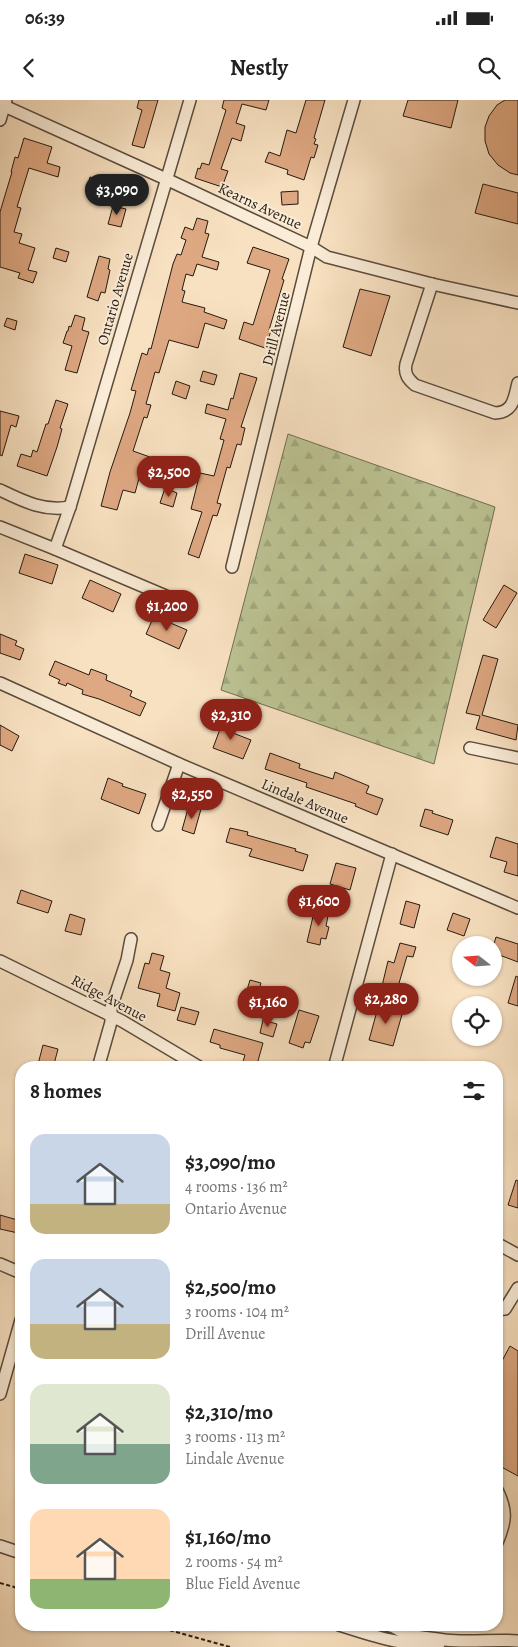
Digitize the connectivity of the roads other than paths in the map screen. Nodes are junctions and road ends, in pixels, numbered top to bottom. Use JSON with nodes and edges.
{"nodes":[{"id":1,"x":190,"y":100,"type":"edge"},
{"id":2,"x":354,"y":100,"type":"edge"},
{"id":3,"x":3,"y":103,"type":"edge"},
{"id":4,"x":0,"y":120,"type":"edge"},
{"id":5,"x":166,"y":179,"type":"junction"},
{"id":6,"x":311,"y":247,"type":"junction"},
{"id":7,"x":432,"y":284,"type":"junction"},
{"id":8,"x":518,"y":303,"type":"edge"},
{"id":9,"x":518,"y":383,"type":"edge"},
{"id":10,"x":0,"y":490,"type":"edge"},
{"id":11,"x":70,"y":507,"type":"junction"},
{"id":12,"x":0,"y":528,"type":"edge"},
{"id":13,"x":55,"y":548,"type":"junction"},
{"id":14,"x":232,"y":567,"type":"dead end"},
{"id":15,"x":180,"y":602,"type":"dead end"},
{"id":16,"x":0,"y":683,"type":"edge"},
{"id":17,"x":470,"y":748,"type":"dead end"},
{"id":18,"x":518,"y":758,"type":"edge"},
{"id":19,"x":179,"y":764,"type":"junction"},
{"id":20,"x":158,"y":825,"type":"dead end"},
{"id":21,"x":392,"y":854,"type":"junction"},
{"id":22,"x":518,"y":908,"type":"edge"},
{"id":23,"x":131,"y":939,"type":"dead end"},
{"id":24,"x":0,"y":961,"type":"edge"},
{"id":25,"x":111,"y":1016,"type":"junction"},
{"id":26,"x":100,"y":1061,"type":"edge"},
{"id":27,"x":189,"y":1061,"type":"edge"},
{"id":28,"x":336,"y":1061,"type":"edge"},
{"id":29,"x":503,"y":1246,"type":"edge"},
{"id":30,"x":518,"y":1255,"type":"edge"},
{"id":31,"x":0,"y":1264,"type":"edge"},
{"id":32,"x":15,"y":1270,"type":"edge"},
{"id":33,"x":518,"y":1288,"type":"edge"},
{"id":34,"x":503,"y":1309,"type":"edge"},
{"id":35,"x":15,"y":1341,"type":"edge"},
{"id":36,"x":0,"y":1394,"type":"edge"},
{"id":37,"x":503,"y":1508,"type":"edge"},
{"id":38,"x":503,"y":1526,"type":"edge"},
{"id":39,"x":0,"y":1546,"type":"edge"},
{"id":40,"x":15,"y":1551,"type":"edge"},
{"id":41,"x":356,"y":1631,"type":"edge"},
{"id":42,"x":401,"y":1631,"type":"edge"},
{"id":43,"x":440,"y":1631,"type":"edge"},
{"id":44,"x":448,"y":1640,"type":"junction"},
{"id":45,"x":500,"y":1640,"type":"junction"},
{"id":46,"x":518,"y":1641,"type":"edge"}],
"edges":[{"from":1,"to":5,"type":"street","name":"Ontario Avenue"},
{"from":2,"to":6,"type":"street","name":"Drill Avenue"},
{"from":3,"to":4,"type":"street"},
{"from":3,"to":5,"type":"street","name":"Kearns Avenue"},
{"from":5,"to":6,"type":"street","name":"Kearns Avenue"},
{"from":5,"to":11,"type":"street","name":"Ontario Avenue"},
{"from":6,"to":7,"type":"street","name":"Kearns Avenue"},
{"from":6,"to":14,"type":"street","name":"Drill Avenue"},
{"from":7,"to":8,"type":"street","name":"Kearns Avenue"},
{"from":7,"to":9,"type":"street"},
{"from":10,"to":11,"type":"street"},
{"from":11,"to":13,"type":"street","name":"Ontario Avenue"},
{"from":12,"to":13,"type":"street"},
{"from":13,"to":15,"type":"street"},
{"from":16,"to":19,"type":"street","name":"Lindale Avenue"},
{"from":17,"to":18,"type":"street"},
{"from":19,"to":20,"type":"street"},
{"from":19,"to":21,"type":"street","name":"Lindale Avenue"},
{"from":21,"to":22,"type":"street","name":"Lindale Avenue"},
{"from":21,"to":28,"type":"street"},
{"from":23,"to":25,"type":"street"},
{"from":24,"to":25,"type":"street","name":"Ridge Avenue"},
{"from":25,"to":26,"type":"street"},
{"from":25,"to":27,"type":"street","name":"Ridge Avenue"},
{"from":29,"to":30,"type":"street"},
{"from":31,"to":32,"type":"street"},
{"from":33,"to":34,"type":"street"},
{"from":35,"to":36,"type":"street"},
{"from":37,"to":38,"type":"street"},
{"from":39,"to":40,"type":"street"},
{"from":41,"to":44,"type":"street"},
{"from":42,"to":44,"type":"street"},
{"from":43,"to":45,"type":"street"},
{"from":44,"to":45,"type":"street"},
{"from":45,"to":46,"type":"street"}]}
